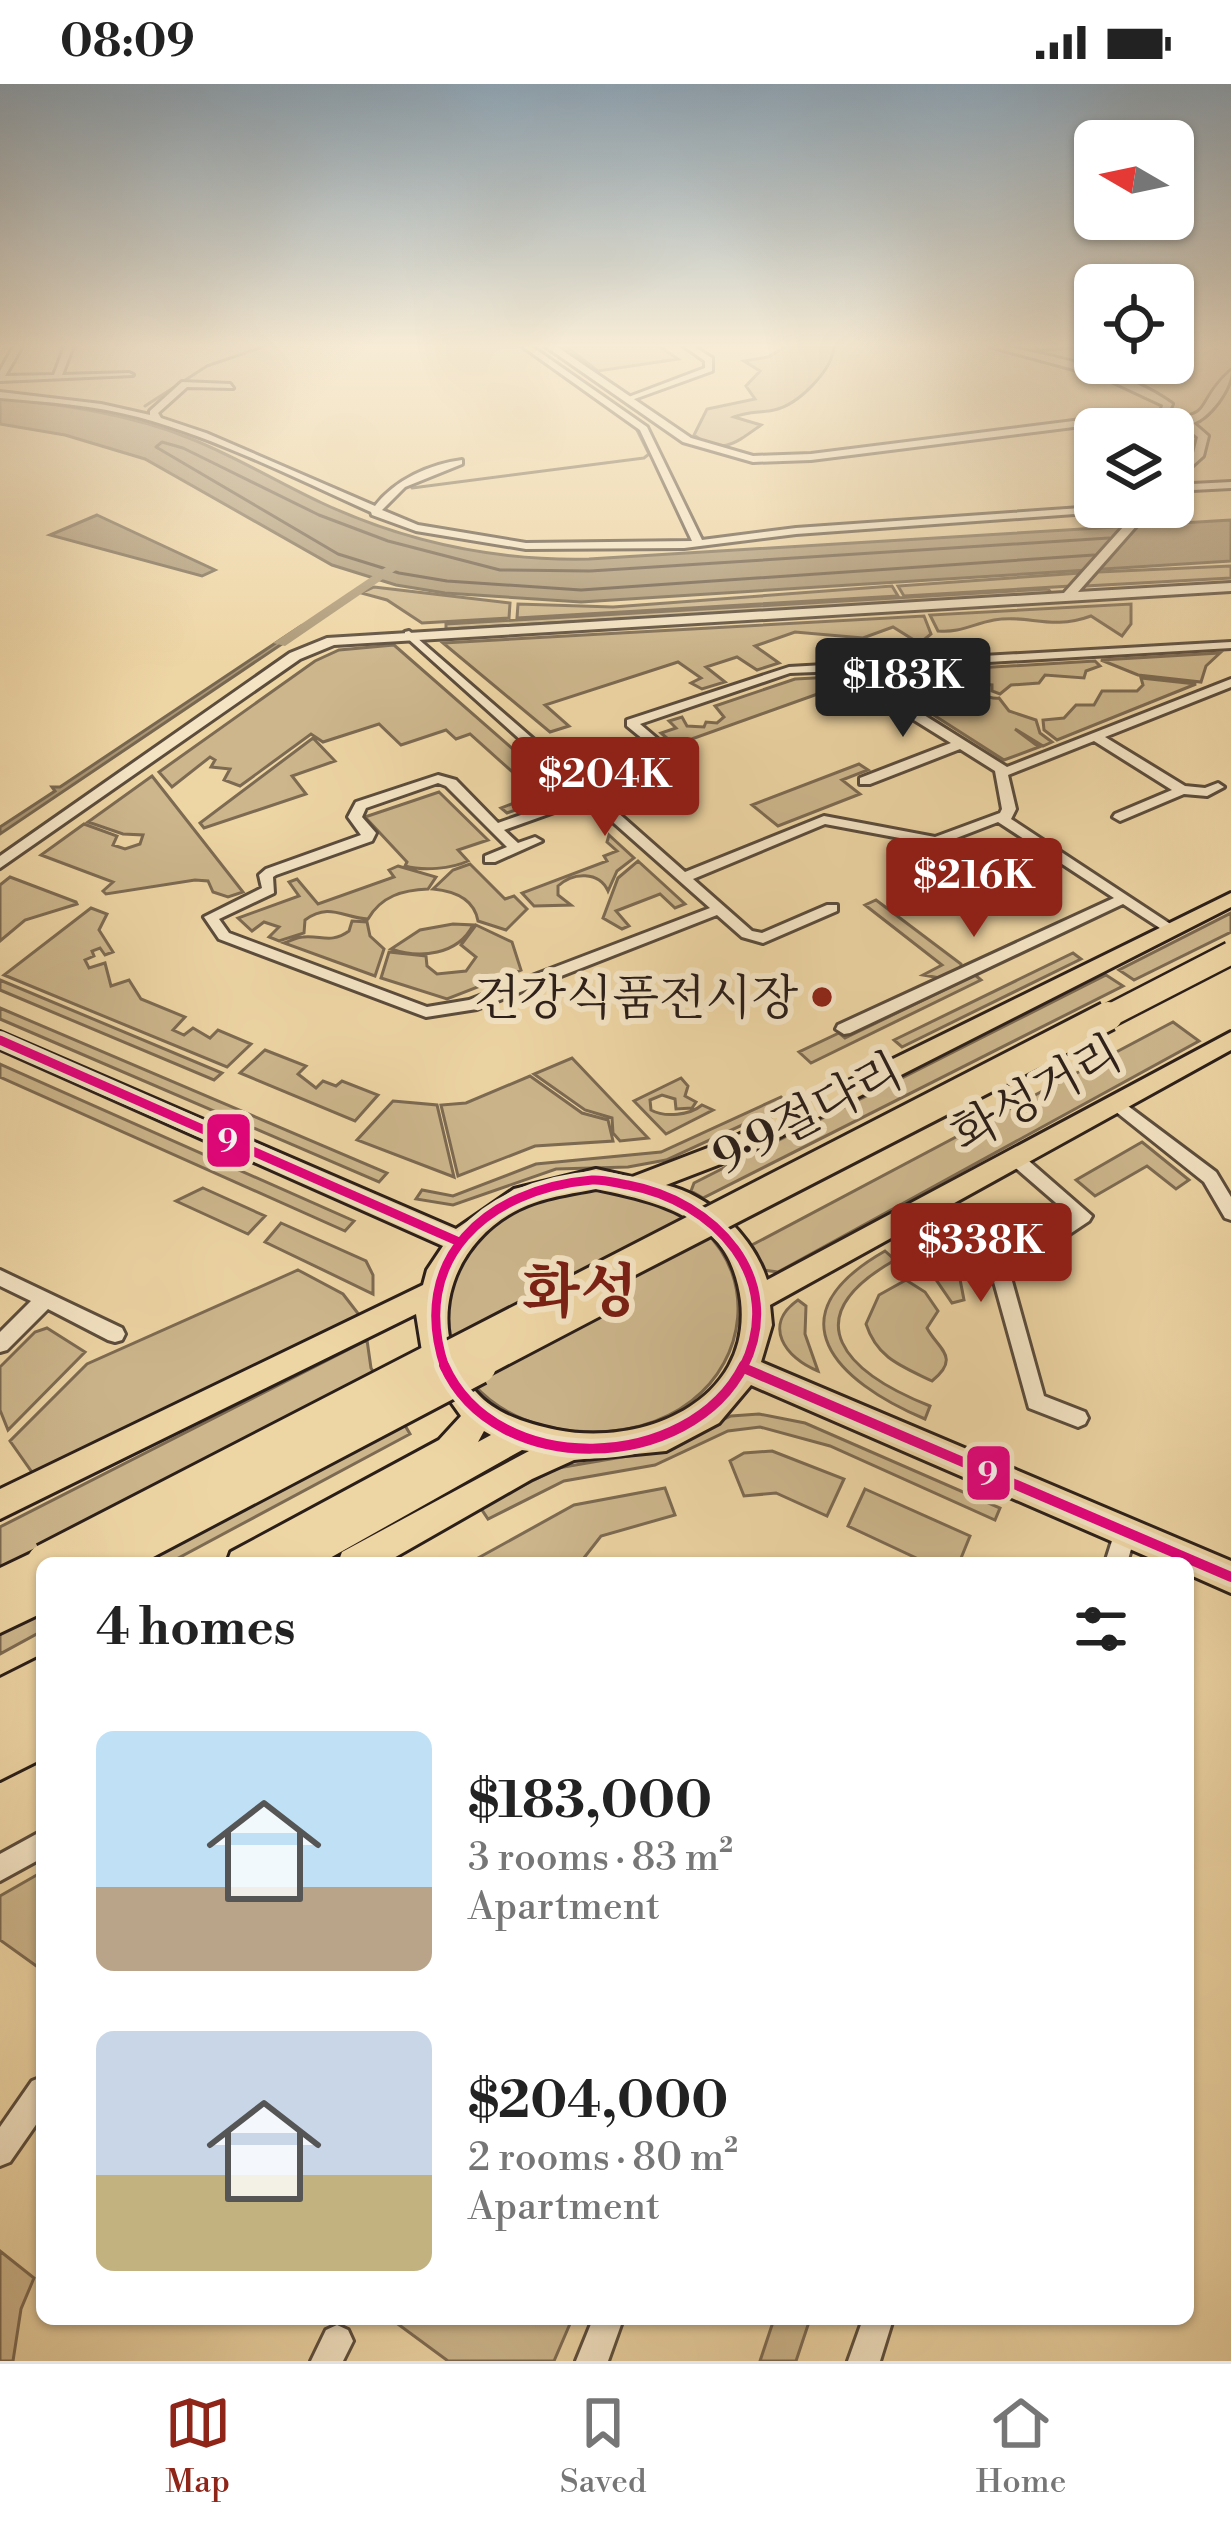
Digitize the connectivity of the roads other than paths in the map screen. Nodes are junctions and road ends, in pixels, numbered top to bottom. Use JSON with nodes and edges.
{"nodes":[{"id":1,"x":241,"y":452,"type":"edge"},
{"id":2,"x":655,"y":452,"type":"edge"},
{"id":3,"x":720,"y":452,"type":"edge"},
{"id":4,"x":834,"y":452,"type":"edge"},
{"id":5,"x":459,"y":462,"type":"dead end"},
{"id":6,"x":1194,"y":484,"type":"edge"},
{"id":7,"x":1231,"y":485,"type":"edge"},
{"id":8,"x":1074,"y":511,"type":"edge"},
{"id":9,"x":376,"y":513,"type":"junction"},
{"id":10,"x":1129,"y":528,"type":"edge"},
{"id":11,"x":699,"y":544,"type":"junction"},
{"id":12,"x":1231,"y":587,"type":"edge"},
{"id":13,"x":1068,"y":596,"type":"junction"},
{"id":14,"x":409,"y":634,"type":"junction"},
{"id":15,"x":1231,"y":645,"type":"edge"},
{"id":16,"x":845,"y":667,"type":"junction"},
{"id":17,"x":1231,"y":682,"type":"edge"},
{"id":18,"x":1215,"y":689,"type":"junction"},
{"id":19,"x":1231,"y":697,"type":"edge"},
{"id":20,"x":1096,"y":737,"type":"junction"},
{"id":21,"x":958,"y":745,"type":"junction"},
{"id":22,"x":1001,"y":771,"type":"junction"},
{"id":23,"x":865,"y":781,"type":"dead end"},
{"id":24,"x":1218,"y":787,"type":"dead end"},
{"id":25,"x":1182,"y":790,"type":"junction"},
{"id":26,"x":591,"y":794,"type":"junction"},
{"id":27,"x":1120,"y":817,"type":"dead end"},
{"id":28,"x":1005,"y":818,"type":"junction"},
{"id":29,"x":496,"y":828,"type":"junction"},
{"id":30,"x":535,"y":841,"type":"dead end"},
{"id":31,"x":936,"y":841,"type":"junction"},
{"id":32,"x":516,"y":849,"type":"junction"},
{"id":33,"x":325,"y":854,"type":"junction"},
{"id":34,"x":490,"y":859,"type":"dead end"},
{"id":35,"x":0,"y":863,"type":"edge"},
{"id":36,"x":337,"y":870,"type":"dead end"},
{"id":37,"x":686,"y":876,"type":"junction"},
{"id":38,"x":1008,"y":895,"type":"dead end"},
{"id":39,"x":1125,"y":898,"type":"junction"},
{"id":40,"x":1231,"y":899,"type":"edge"},
{"id":41,"x":832,"y":908,"type":"dead end"},
{"id":42,"x":721,"y":909,"type":"junction"},
{"id":43,"x":1172,"y":929,"type":"junction"},
{"id":44,"x":1231,"y":952,"type":"edge"},
{"id":45,"x":1231,"y":970,"type":"edge"},
{"id":46,"x":844,"y":1029,"type":"dead end"},
{"id":47,"x":0,"y":1040,"type":"edge"},
{"id":48,"x":1231,"y":1040,"type":"edge"},
{"id":49,"x":1116,"y":1103,"type":"junction"},
{"id":50,"x":1016,"y":1159,"type":"junction"},
{"id":51,"x":640,"y":1184,"type":"junction"},
{"id":52,"x":1231,"y":1213,"type":"edge"},
{"id":53,"x":457,"y":1241,"type":"junction"},
{"id":54,"x":0,"y":1276,"type":"edge"},
{"id":55,"x":432,"y":1293,"type":"junction"},
{"id":56,"x":760,"y":1298,"type":"junction"},
{"id":57,"x":46,"y":1299,"type":"junction"},
{"id":58,"x":115,"y":1334,"type":"dead end"},
{"id":59,"x":0,"y":1344,"type":"edge"},
{"id":60,"x":746,"y":1369,"type":"junction"},
{"id":61,"x":478,"y":1412,"type":"junction"},
{"id":62,"x":1078,"y":1418,"type":"dead end"},
{"id":63,"x":520,"y":1435,"type":"junction"},
{"id":64,"x":571,"y":1447,"type":"junction"},
{"id":65,"x":0,"y":1505,"type":"edge"},
{"id":66,"x":1120,"y":1547,"type":"edge"},
{"id":67,"x":58,"y":1557,"type":"edge"},
{"id":68,"x":112,"y":1557,"type":"edge"},
{"id":69,"x":254,"y":1557,"type":"edge"},
{"id":70,"x":301,"y":1557,"type":"edge"},
{"id":71,"x":365,"y":1557,"type":"edge"},
{"id":72,"x":1157,"y":1557,"type":"edge"},
{"id":73,"x":1194,"y":1567,"type":"edge"},
{"id":74,"x":36,"y":1568,"type":"edge"},
{"id":75,"x":1231,"y":1577,"type":"edge"},
{"id":76,"x":0,"y":1587,"type":"edge"},
{"id":77,"x":36,"y":1597,"type":"edge"},
{"id":78,"x":0,"y":1616,"type":"edge"},
{"id":79,"x":36,"y":1676,"type":"edge"},
{"id":80,"x":0,"y":1696,"type":"edge"},
{"id":81,"x":36,"y":1705,"type":"edge"},
{"id":82,"x":0,"y":1725,"type":"edge"},
{"id":83,"x":36,"y":1742,"type":"edge"},
{"id":84,"x":0,"y":1762,"type":"edge"},
{"id":85,"x":36,"y":1847,"type":"edge"},
{"id":86,"x":0,"y":1868,"type":"edge"},
{"id":87,"x":36,"y":2100,"type":"edge"},
{"id":88,"x":0,"y":2152,"type":"edge"},
{"id":89,"x":606,"y":2325,"type":"edge"},
{"id":90,"x":876,"y":2325,"type":"edge"},
{"id":91,"x":592,"y":2361,"type":"edge"},
{"id":92,"x":864,"y":2361,"type":"edge"}],
"edges":[{"from":1,"to":9,"type":"street"},
{"from":2,"to":11,"type":"street"},
{"from":3,"to":4,"type":"street"},
{"from":5,"to":9,"type":"street"},
{"from":6,"to":7,"type":"street"},
{"from":8,"to":11,"type":"street"},
{"from":9,"to":11,"type":"street"},
{"from":10,"to":13,"type":"street"},
{"from":12,"to":13,"type":"street"},
{"from":13,"to":14,"type":"street"},
{"from":14,"to":26,"type":"street"},
{"from":14,"to":35,"type":"street"},
{"from":15,"to":16,"type":"street"},
{"from":16,"to":21,"type":"street"},
{"from":16,"to":26,"type":"street"},
{"from":17,"to":18,"type":"street"},
{"from":18,"to":19,"type":"street"},
{"from":18,"to":20,"type":"street"},
{"from":20,"to":22,"type":"street"},
{"from":20,"to":25,"type":"street"},
{"from":21,"to":22,"type":"street"},
{"from":21,"to":23,"type":"street"},
{"from":22,"to":28,"type":"street"},
{"from":24,"to":25,"type":"street"},
{"from":25,"to":27,"type":"street"},
{"from":26,"to":29,"type":"street"},
{"from":26,"to":37,"type":"street"},
{"from":28,"to":31,"type":"street"},
{"from":28,"to":39,"type":"street"},
{"from":29,"to":32,"type":"street"},
{"from":29,"to":33,"type":"street"},
{"from":30,"to":32,"type":"street"},
{"from":31,"to":37,"type":"street"},
{"from":31,"to":38,"type":"street"},
{"from":32,"to":34,"type":"street"},
{"from":33,"to":36,"type":"street"},
{"from":33,"to":42,"type":"street"},
{"from":37,"to":42,"type":"street"},
{"from":39,"to":43,"type":"street"},
{"from":39,"to":46,"type":"street"},
{"from":40,"to":43,"type":"main road","name":"화성거리"},
{"from":41,"to":42,"type":"street"},
{"from":43,"to":51,"type":"main road","name":"화성거리"},
{"from":44,"to":67,"type":"highway","name":"9·9절다리","bridge":true},
{"from":45,"to":68,"type":"highway","name":"9·9절다리","bridge":true},
{"from":47,"to":53,"type":"main road"},
{"from":48,"to":49,"type":"main road","name":"화성거리"},
{"from":49,"to":50,"type":"main road","name":"화성거리"},
{"from":49,"to":52,"type":"street"},
{"from":50,"to":56,"type":"main road","name":"화성거리"},
{"from":50,"to":62,"type":"street"},
{"from":51,"to":53,"type":"main road"},
{"from":51,"to":56,"type":"main road"},
{"from":53,"to":55,"type":"main road"},
{"from":54,"to":57,"type":"street"},
{"from":55,"to":61,"type":"main road"},
{"from":55,"to":65,"type":"main road"},
{"from":56,"to":60,"type":"main road"},
{"from":57,"to":58,"type":"street"},
{"from":57,"to":59,"type":"street"},
{"from":60,"to":64,"type":"main road"},
{"from":60,"to":66,"type":"main road"},
{"from":61,"to":63,"type":"main road"},
{"from":61,"to":69,"type":"main road"},
{"from":63,"to":64,"type":"main road"},
{"from":63,"to":70,"type":"main road"},
{"from":64,"to":71,"type":"main road"},
{"from":66,"to":72,"type":"main road"},
{"from":73,"to":75,"type":"main road"},
{"from":74,"to":76,"type":"highway","name":"9·9절다리"},
{"from":77,"to":78,"type":"highway"},
{"from":79,"to":80,"type":"main road"},
{"from":81,"to":82,"type":"main road"},
{"from":83,"to":84,"type":"main road"},
{"from":85,"to":86,"type":"street"},
{"from":87,"to":88,"type":"street"},
{"from":89,"to":91,"type":"street"},
{"from":90,"to":92,"type":"street"}]}
